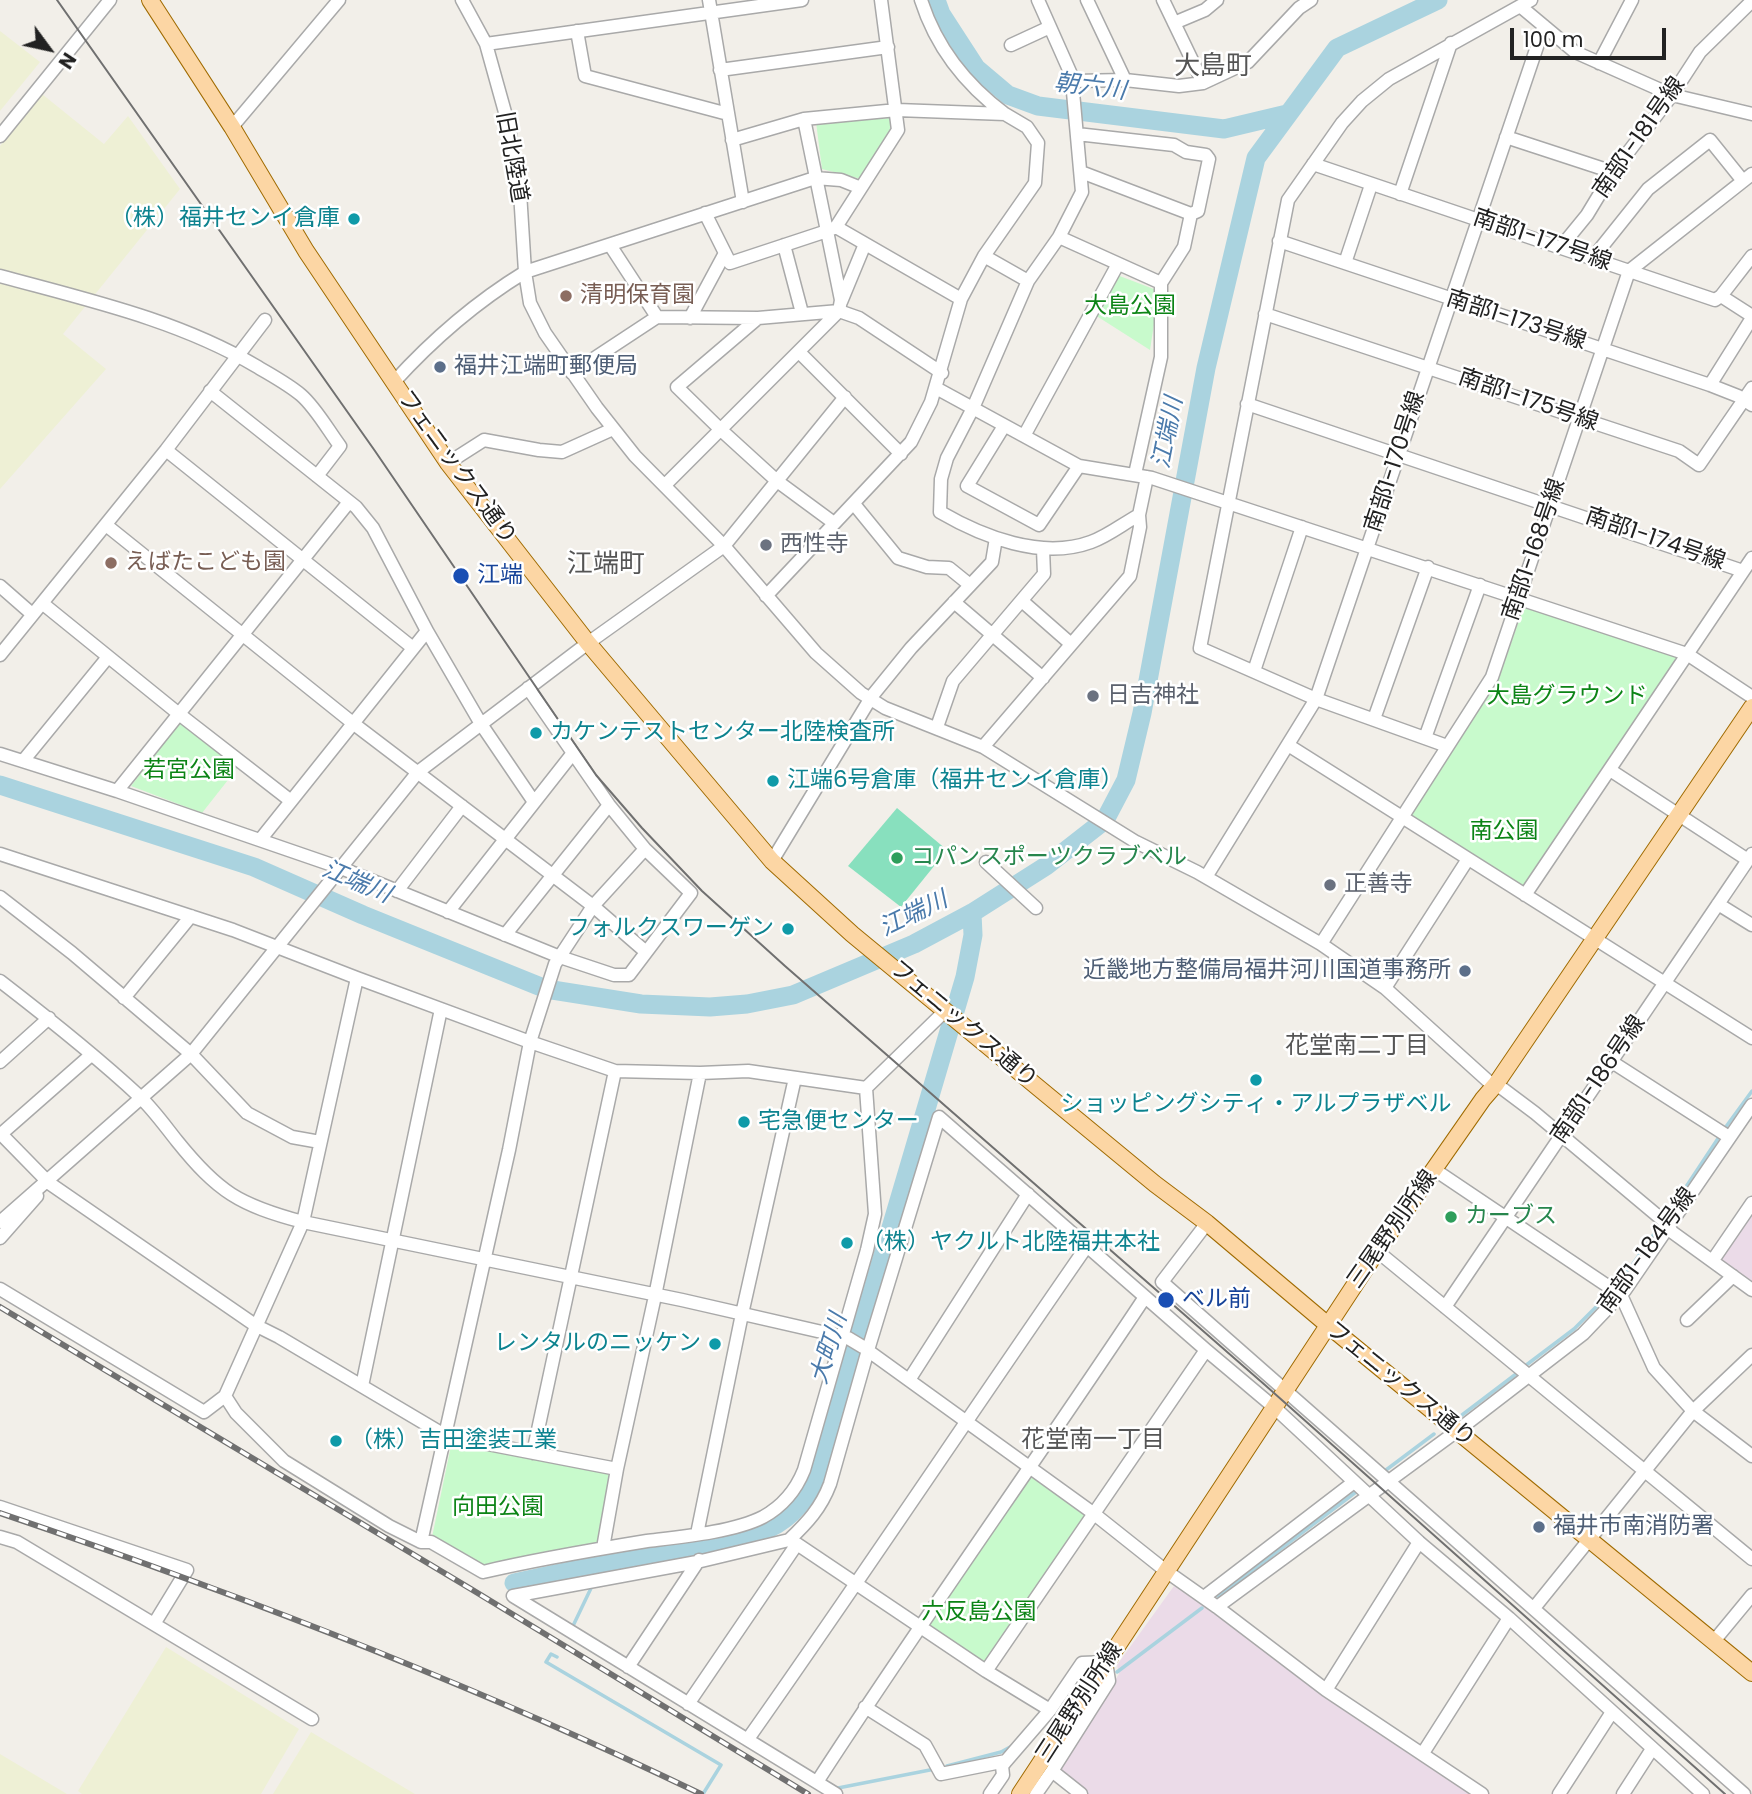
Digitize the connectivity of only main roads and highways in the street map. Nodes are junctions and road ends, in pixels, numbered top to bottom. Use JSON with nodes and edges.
{"nodes":[{"id":1,"x":150,"y":0,"type":"edge"},
{"id":2,"x":1752,"y":707,"type":"edge"},
{"id":3,"x":1329,"y":1326,"type":"junction"},
{"id":4,"x":1752,"y":1673,"type":"edge"},
{"id":5,"x":1033,"y":1786,"type":"edge"},
{"id":6,"x":1020,"y":1794,"type":"edge"}],
"edges":[{"from":1,"to":3,"type":"main road","name":"フェニックス通り"},
{"from":2,"to":3,"type":"main road","name":"三尾野別所線"},
{"from":3,"to":4,"type":"main road","name":"フェニックス通り"},
{"from":3,"to":5,"type":"main road","name":"三尾野別所線"},
{"from":5,"to":6,"type":"main road","name":"三尾野別所線"}]}
